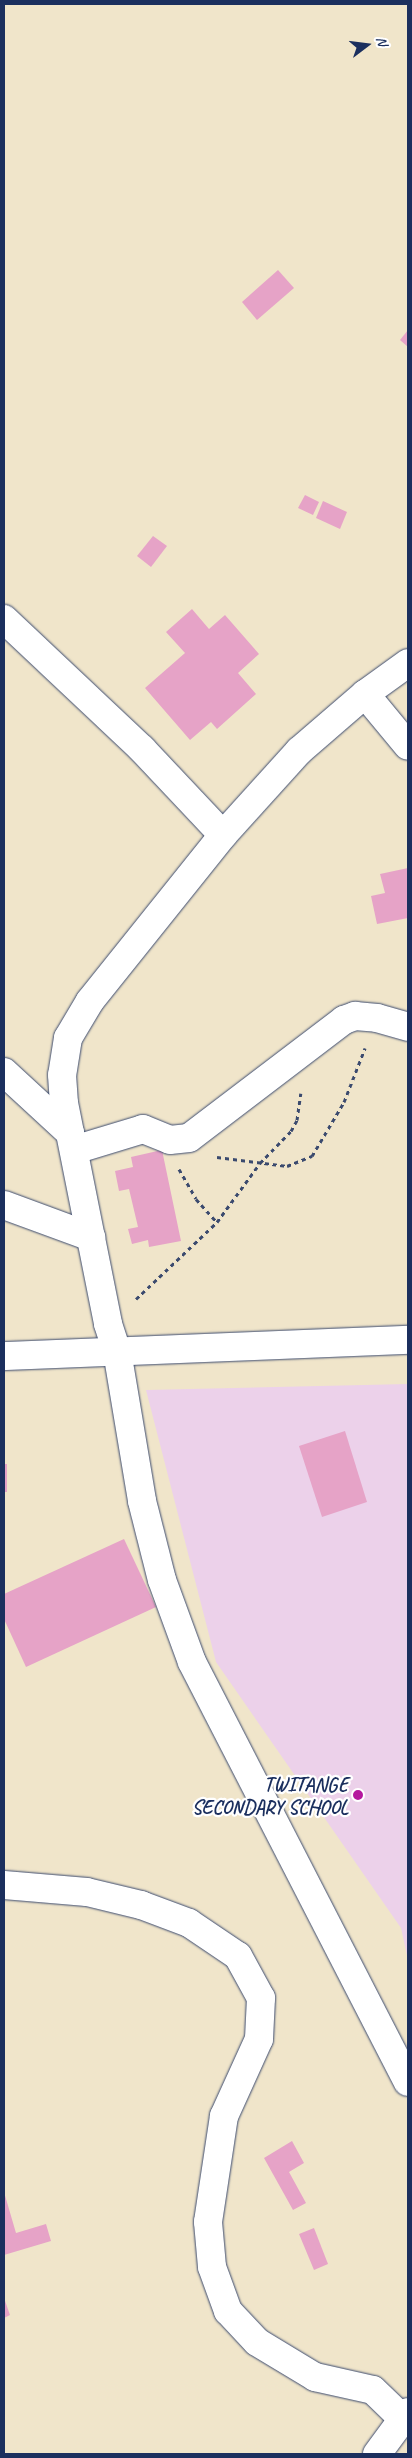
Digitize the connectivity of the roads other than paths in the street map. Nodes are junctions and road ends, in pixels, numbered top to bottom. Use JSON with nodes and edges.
{"nodes":[{"id":1,"x":4,"y":619,"type":"edge"},
{"id":2,"x":408,"y":663,"type":"edge"},
{"id":3,"x":365,"y":694,"type":"junction"},
{"id":4,"x":408,"y":746,"type":"edge"},
{"id":5,"x":223,"y":836,"type":"junction"},
{"id":6,"x":408,"y":1027,"type":"edge"},
{"id":7,"x":4,"y":1072,"type":"edge"},
{"id":8,"x":72,"y":1141,"type":"junction"},
{"id":9,"x":4,"y":1205,"type":"edge"},
{"id":10,"x":91,"y":1237,"type":"junction"},
{"id":11,"x":408,"y":1340,"type":"edge"},
{"id":12,"x":116,"y":1351,"type":"junction"},
{"id":13,"x":4,"y":1356,"type":"edge"},
{"id":14,"x":4,"y":1885,"type":"edge"},
{"id":15,"x":408,"y":2082,"type":"edge"},
{"id":16,"x":406,"y":2415,"type":"edge"},
{"id":17,"x":377,"y":2454,"type":"edge"}],
"edges":[{"from":1,"to":5,"type":"street"},
{"from":2,"to":3,"type":"street"},
{"from":3,"to":4,"type":"street"},
{"from":3,"to":5,"type":"street"},
{"from":5,"to":8,"type":"street"},
{"from":6,"to":8,"type":"street"},
{"from":7,"to":8,"type":"street"},
{"from":8,"to":10,"type":"street"},
{"from":9,"to":10,"type":"street"},
{"from":10,"to":12,"type":"street"},
{"from":11,"to":12,"type":"street"},
{"from":12,"to":13,"type":"street"},
{"from":12,"to":15,"type":"street"},
{"from":14,"to":16,"type":"street"},
{"from":16,"to":17,"type":"street"}]}
